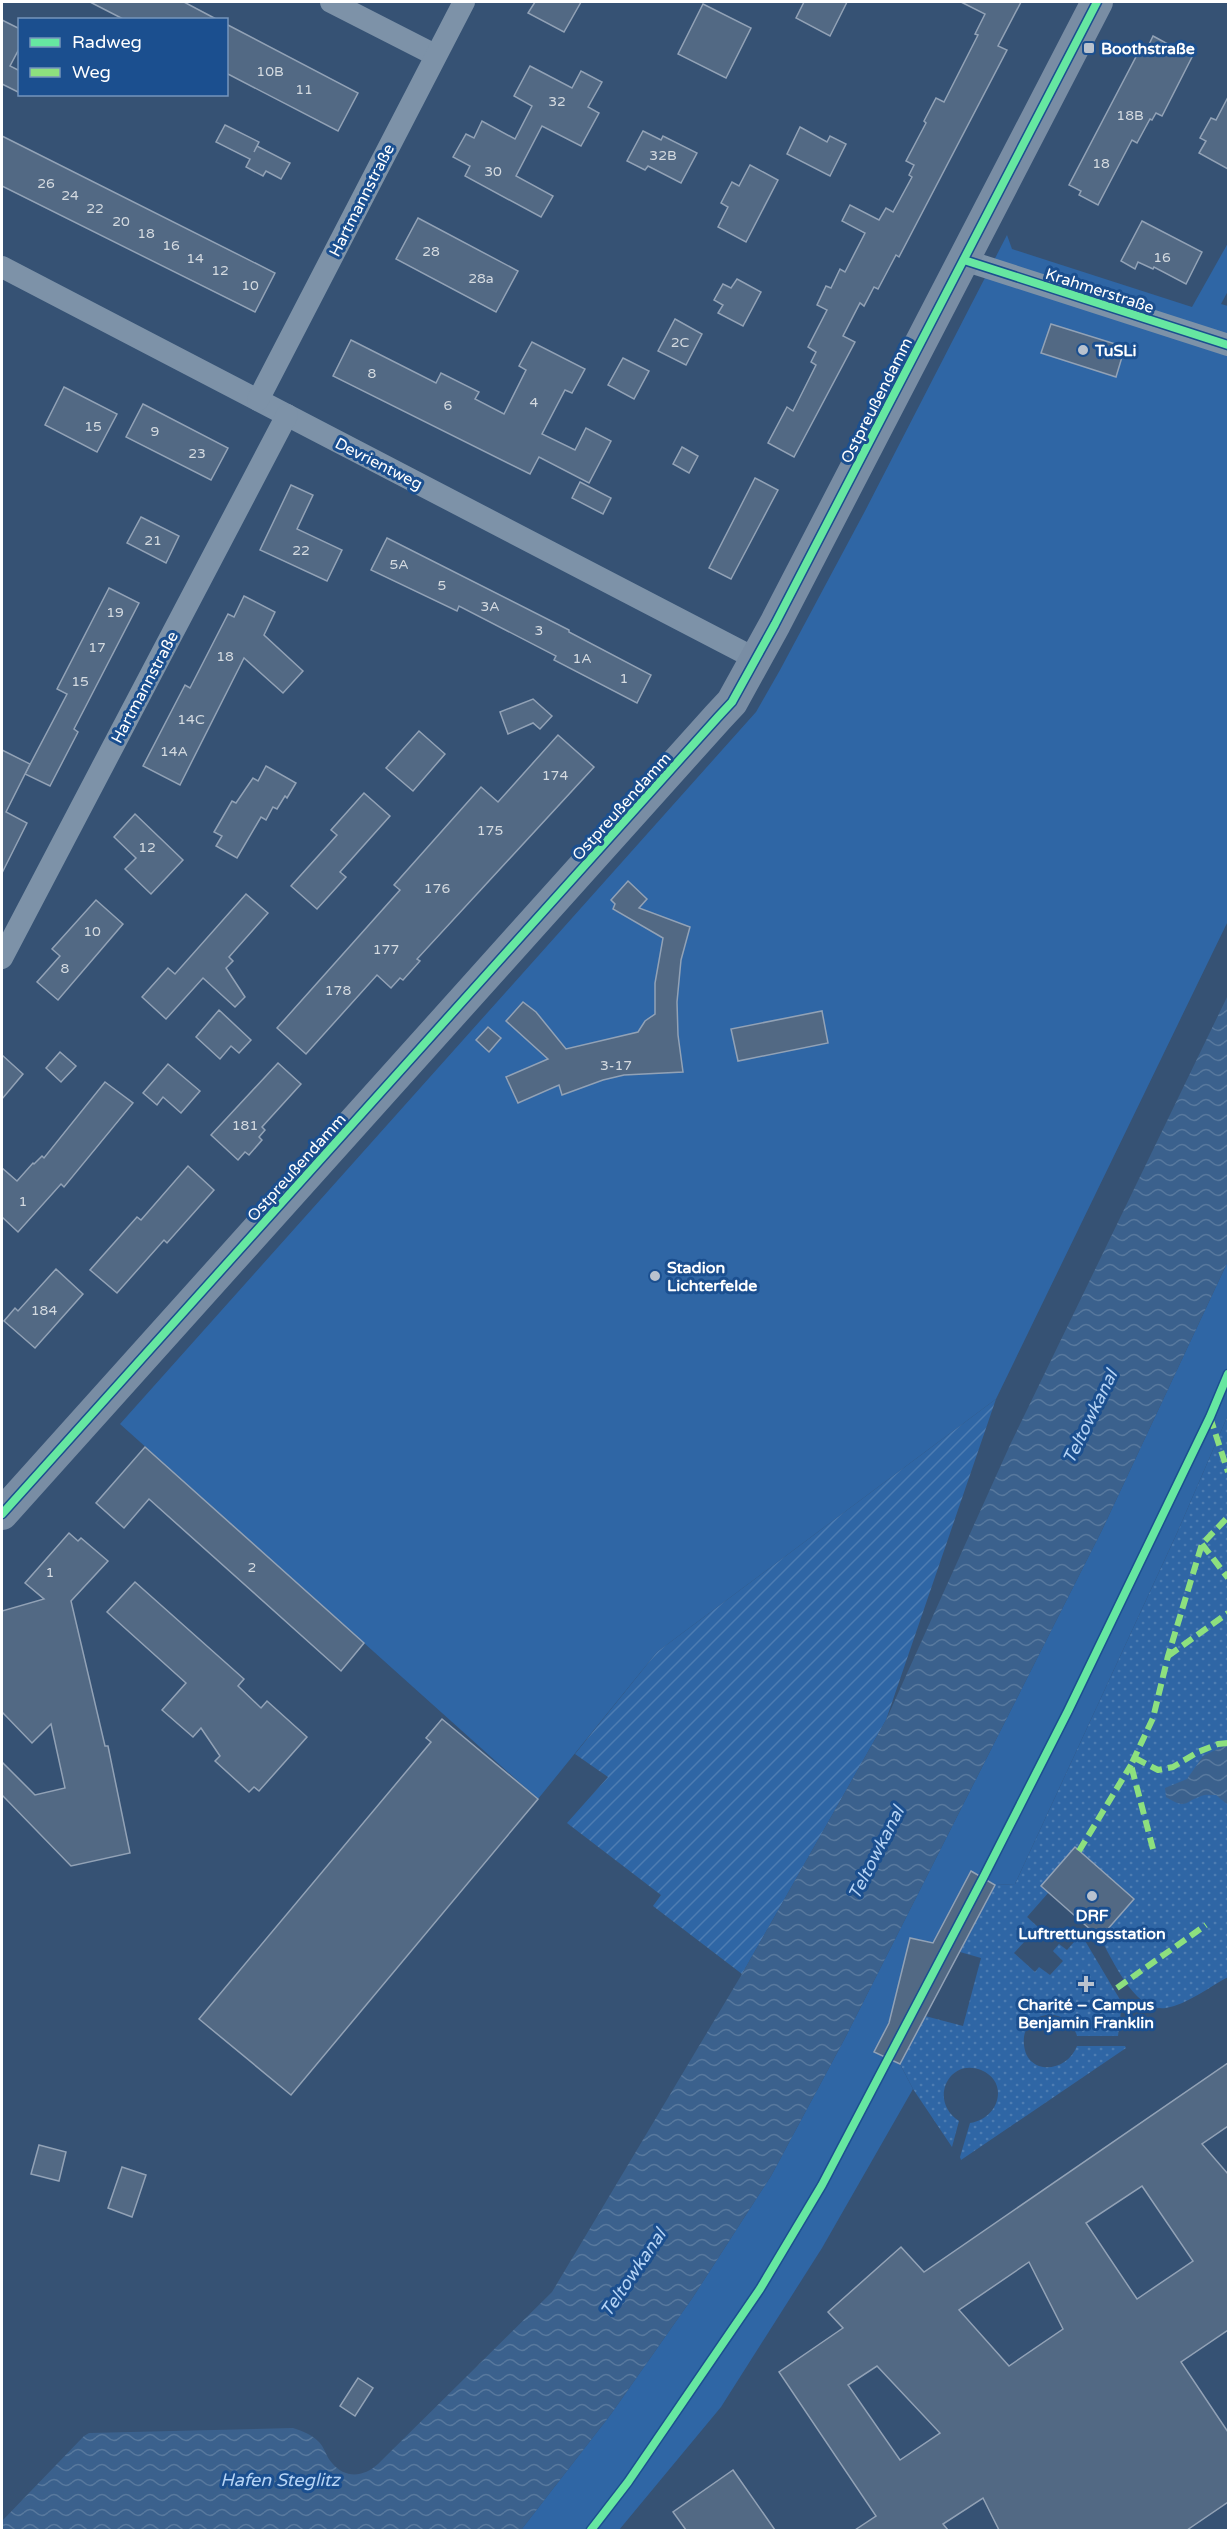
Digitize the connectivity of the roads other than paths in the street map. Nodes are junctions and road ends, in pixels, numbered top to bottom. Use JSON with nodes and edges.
{"nodes":[{"id":1,"x":331,"y":2,"type":"edge"},
{"id":2,"x":464,"y":2,"type":"edge"},
{"id":3,"x":1097,"y":2,"type":"edge"},
{"id":4,"x":435,"y":55,"type":"junction"},
{"id":5,"x":964,"y":260,"type":"junction"},
{"id":6,"x":2,"y":267,"type":"edge"},
{"id":7,"x":1228,"y":345,"type":"edge"},
{"id":8,"x":258,"y":400,"type":"junction"},
{"id":9,"x":287,"y":415,"type":"junction"},
{"id":10,"x":756,"y":659,"type":"junction"},
{"id":11,"x":2,"y":958,"type":"edge"},
{"id":12,"x":2,"y":1514,"type":"edge"}],
"edges":[{"from":1,"to":4,"type":"street"},
{"from":2,"to":4,"type":"street","name":"Hartmannstraße"},
{"from":3,"to":5,"type":"street","name":"Ostpreußendamm"},
{"from":4,"to":8,"type":"street","name":"Hartmannstraße"},
{"from":5,"to":7,"type":"street","name":"Krahmerstraße"},
{"from":5,"to":10,"type":"street","name":"Ostpreußendamm"},
{"from":6,"to":8,"type":"street","name":"Devrientweg"},
{"from":8,"to":9,"type":"street","name":"Devrientweg"},
{"from":9,"to":10,"type":"street","name":"Devrientweg"},
{"from":9,"to":11,"type":"street","name":"Hartmannstraße"},
{"from":10,"to":12,"type":"street","name":"Ostpreußendamm"}]}
